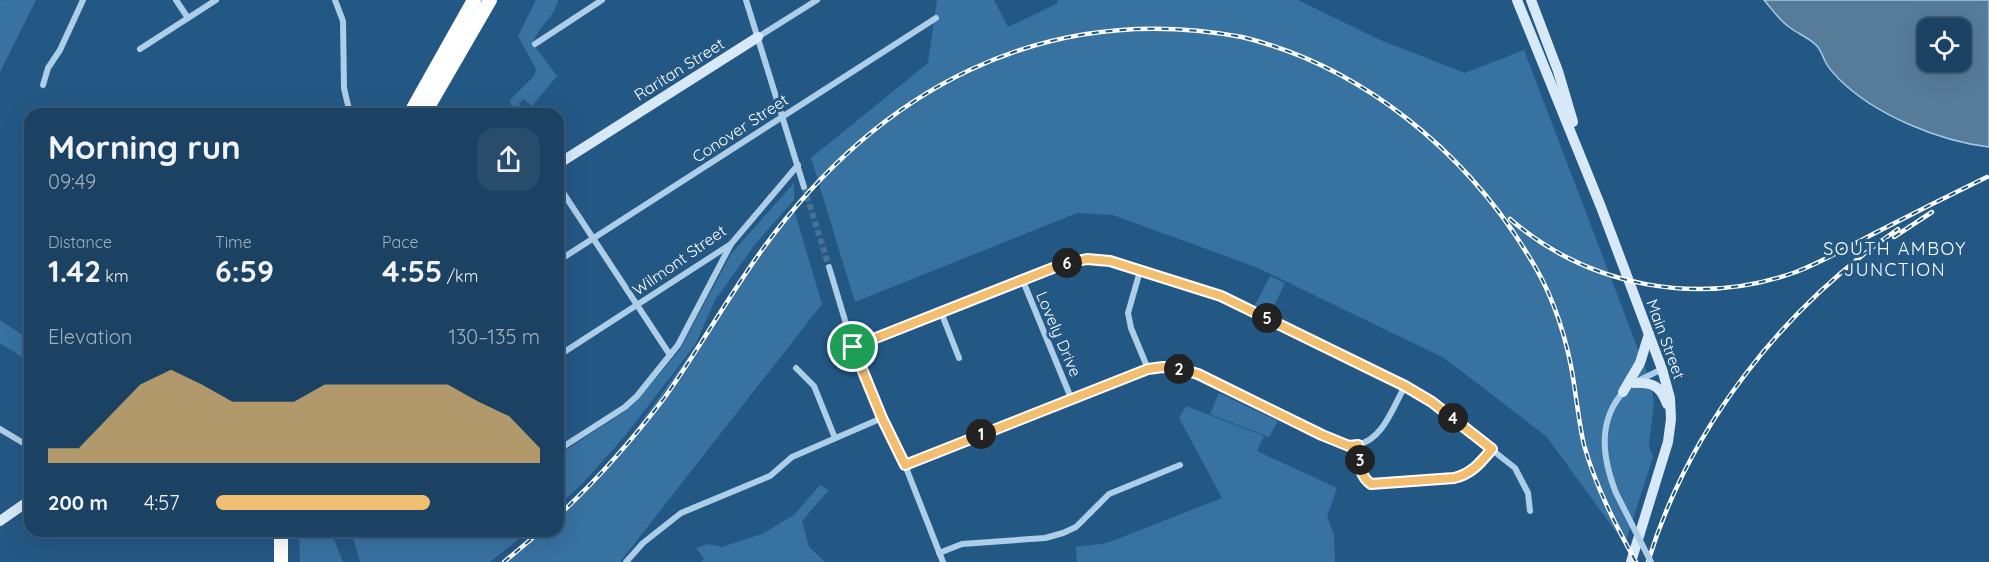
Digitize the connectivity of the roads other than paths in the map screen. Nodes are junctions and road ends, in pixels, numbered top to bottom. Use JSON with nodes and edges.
{"nodes":[{"id":1,"x":83,"y":0,"type":"edge"},
{"id":2,"x":177,"y":0,"type":"edge"},
{"id":3,"x":216,"y":0,"type":"edge"},
{"id":4,"x":335,"y":0,"type":"edge"},
{"id":5,"x":474,"y":0,"type":"edge"},
{"id":6,"x":490,"y":0,"type":"edge"},
{"id":7,"x":602,"y":0,"type":"edge"},
{"id":8,"x":746,"y":0,"type":"edge"},
{"id":9,"x":817,"y":0,"type":"edge"},
{"id":10,"x":1517,"y":0,"type":"edge"},
{"id":11,"x":1531,"y":0,"type":"edge"},
{"id":12,"x":188,"y":18,"type":"junction"},
{"id":13,"x":936,"y":18,"type":"dead end"},
{"id":14,"x":758,"y":38,"type":"junction"},
{"id":15,"x":535,"y":44,"type":"dead end"},
{"id":16,"x":140,"y":49,"type":"dead end"},
{"id":17,"x":446,"y":80,"type":"junction"},
{"id":18,"x":43,"y":85,"type":"dead end"},
{"id":19,"x":349,"y":108,"type":"edge"},
{"id":20,"x":413,"y":108,"type":"edge"},
{"id":21,"x":428,"y":108,"type":"edge"},
{"id":22,"x":435,"y":108,"type":"edge"},
{"id":23,"x":783,"y":117,"type":"junction"},
{"id":24,"x":564,"y":160,"type":"edge"},
{"id":25,"x":798,"y":165,"type":"junction"},
{"id":26,"x":1585,"y":166,"type":"junction"},
{"id":27,"x":804,"y":187,"type":"tunnel mouth"},
{"id":28,"x":564,"y":195,"type":"edge"},
{"id":29,"x":592,"y":239,"type":"junction"},
{"id":30,"x":732,"y":243,"type":"junction"},
{"id":31,"x":564,"y":257,"type":"edge"},
{"id":32,"x":829,"y":267,"type":"tunnel mouth"},
{"id":33,"x":1140,"y":271,"type":"junction"},
{"id":34,"x":1023,"y":281,"type":"junction"},
{"id":35,"x":636,"y":306,"type":"junction"},
{"id":36,"x":941,"y":312,"type":"junction"},
{"id":37,"x":1649,"y":334,"type":"junction"},
{"id":38,"x":853,"y":347,"type":"junction"},
{"id":39,"x":564,"y":352,"type":"edge"},
{"id":40,"x":670,"y":355,"type":"junction"},
{"id":41,"x":959,"y":358,"type":"dead end"},
{"id":42,"x":796,"y":368,"type":"dead end"},
{"id":43,"x":1148,"y":369,"type":"junction"},
{"id":44,"x":1662,"y":369,"type":"junction"},
{"id":45,"x":1634,"y":383,"type":"junction"},
{"id":46,"x":1405,"y":386,"type":"junction"},
{"id":47,"x":1623,"y":392,"type":"junction"},
{"id":48,"x":1071,"y":398,"type":"junction"},
{"id":49,"x":1671,"y":416,"type":"junction"},
{"id":50,"x":882,"y":418,"type":"junction"},
{"id":51,"x":0,"y":429,"type":"edge"},
{"id":52,"x":835,"y":438,"type":"junction"},
{"id":53,"x":24,"y":443,"type":"edge"},
{"id":54,"x":1358,"y":445,"type":"junction"},
{"id":55,"x":564,"y":446,"type":"edge"},
{"id":56,"x":1492,"y":449,"type":"junction"},
{"id":57,"x":905,"y":465,"type":"junction"},
{"id":58,"x":1180,"y":465,"type":"dead end"},
{"id":59,"x":24,"y":504,"type":"edge"},
{"id":60,"x":1530,"y":511,"type":"dead end"},
{"id":61,"x":0,"y":521,"type":"edge"},
{"id":62,"x":280,"y":537,"type":"edge"},
{"id":63,"x":290,"y":537,"type":"edge"},
{"id":64,"x":939,"y":553,"type":"junction"},
{"id":65,"x":280,"y":562,"type":"edge"},
{"id":66,"x":290,"y":562,"type":"edge"},
{"id":67,"x":626,"y":562,"type":"edge"},
{"id":68,"x":943,"y":562,"type":"edge"},
{"id":69,"x":1631,"y":562,"type":"edge"},
{"id":70,"x":1651,"y":562,"type":"edge"}],
"edges":[{"from":1,"to":18,"type":"street"},
{"from":2,"to":12,"type":"street"},
{"from":3,"to":12,"type":"street"},
{"from":4,"to":19,"type":"street"},
{"from":5,"to":20,"type":"highway"},
{"from":6,"to":17,"type":"highway"},
{"from":7,"to":15,"type":"street"},
{"from":8,"to":14,"type":"street"},
{"from":9,"to":14,"type":"street","name":"Raritan Street"},
{"from":10,"to":26,"type":"main road","name":"Main Street"},
{"from":11,"to":26,"type":"main road","name":"Main Street"},
{"from":12,"to":16,"type":"street"},
{"from":13,"to":23,"type":"street","name":"Conover Street"},
{"from":14,"to":23,"type":"street"},
{"from":14,"to":24,"type":"main road","name":"Raritan Street"},
{"from":17,"to":21,"type":"highway"},
{"from":17,"to":22,"type":"highway"},
{"from":23,"to":25,"type":"street"},
{"from":23,"to":29,"type":"street","name":"Conover Street"},
{"from":25,"to":27,"type":"street"},
{"from":25,"to":30,"type":"street","name":"Wilmont Street"},
{"from":26,"to":37,"type":"main road","name":"Main Street"},
{"from":28,"to":29,"type":"street"},
{"from":29,"to":31,"type":"street","name":"Conover Street"},
{"from":29,"to":35,"type":"street"},
{"from":30,"to":35,"type":"street","name":"Wilmont Street"},
{"from":30,"to":40,"type":"street"},
{"from":32,"to":38,"type":"street"},
{"from":33,"to":34,"type":"street"},
{"from":33,"to":43,"type":"street"},
{"from":33,"to":46,"type":"street"},
{"from":34,"to":36,"type":"street"},
{"from":34,"to":48,"type":"street","name":"Lovely Drive"},
{"from":35,"to":39,"type":"street","name":"Wilmont Street"},
{"from":35,"to":40,"type":"street"},
{"from":36,"to":38,"type":"street"},
{"from":36,"to":41,"type":"street"},
{"from":37,"to":44,"type":"main road","name":"Main Street"},
{"from":37,"to":47,"type":"main road"},
{"from":38,"to":50,"type":"street"},
{"from":40,"to":55,"type":"street"},
{"from":42,"to":52,"type":"street"},
{"from":43,"to":48,"type":"street"},
{"from":43,"to":54,"type":"street"},
{"from":44,"to":45,"type":"street"},
{"from":44,"to":49,"type":"main road","name":"Main Street"},
{"from":45,"to":47,"type":"street"},
{"from":45,"to":49,"type":"main road"},
{"from":46,"to":54,"type":"street"},
{"from":46,"to":56,"type":"street"},
{"from":47,"to":70,"type":"street","bridge":true},
{"from":48,"to":57,"type":"street"},
{"from":49,"to":69,"type":"main road","name":"Main Street"},
{"from":50,"to":52,"type":"street"},
{"from":50,"to":57,"type":"street"},
{"from":51,"to":53,"type":"street"},
{"from":52,"to":67,"type":"street"},
{"from":54,"to":56,"type":"street"},
{"from":56,"to":60,"type":"street"},
{"from":57,"to":64,"type":"street"},
{"from":58,"to":64,"type":"street"},
{"from":59,"to":61,"type":"main road"},
{"from":62,"to":65,"type":"highway"},
{"from":63,"to":66,"type":"highway"},
{"from":64,"to":68,"type":"street"}]}
